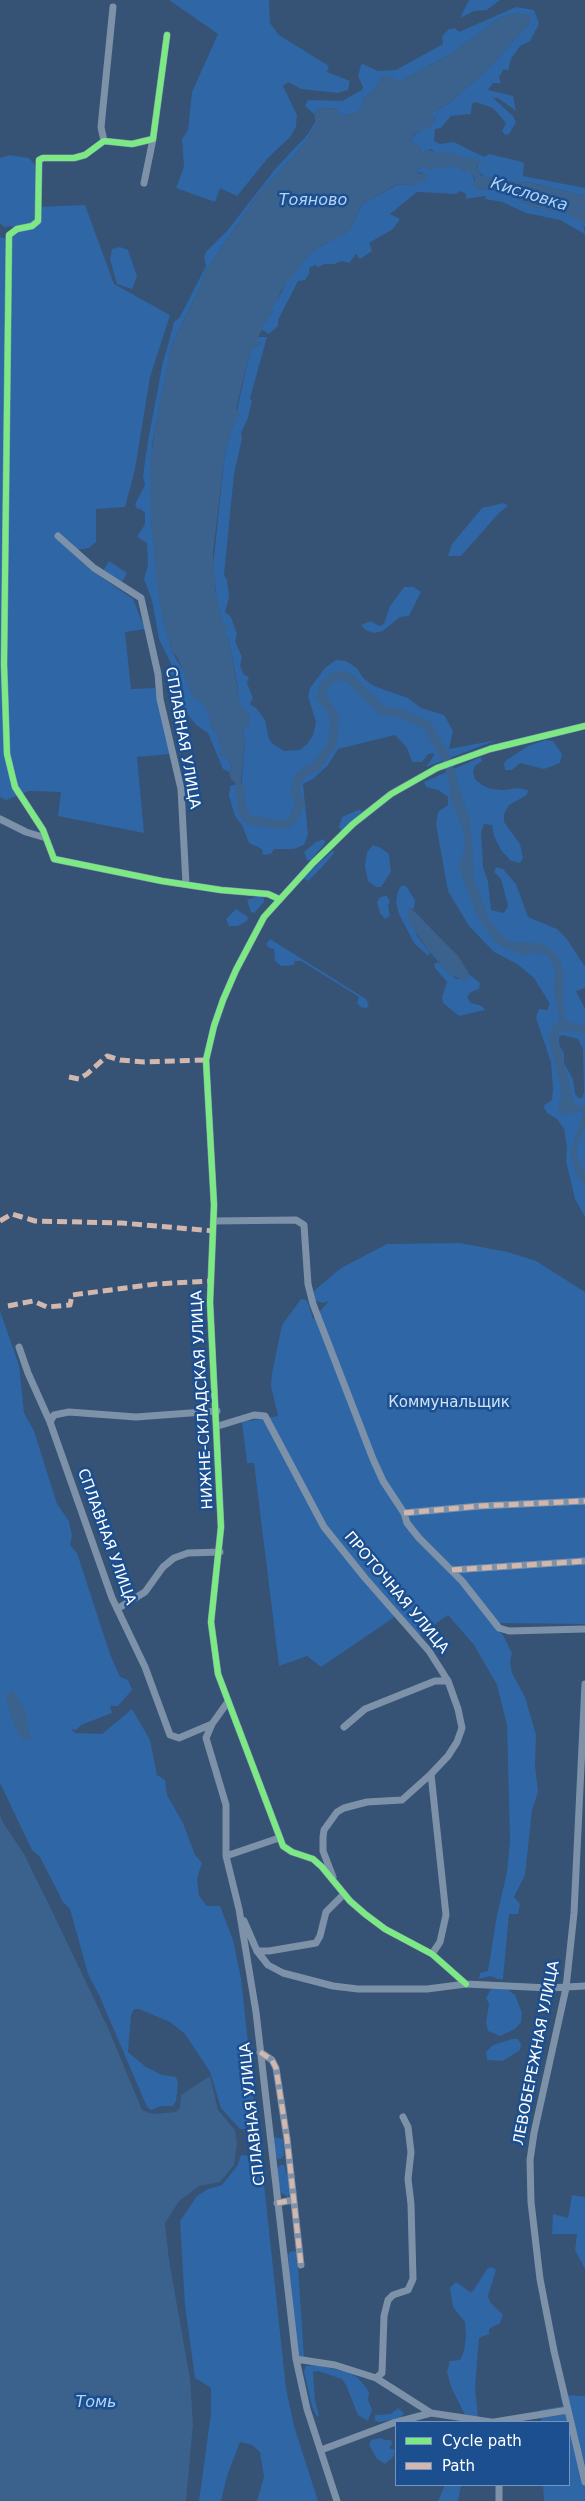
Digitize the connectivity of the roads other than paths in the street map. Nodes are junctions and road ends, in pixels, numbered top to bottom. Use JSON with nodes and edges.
{"nodes":[{"id":1,"x":113,"y":7,"type":"dead end"},
{"id":2,"x":167,"y":35,"type":"dead end"},
{"id":3,"x":153,"y":139,"type":"junction"},
{"id":4,"x":104,"y":141,"type":"junction"},
{"id":5,"x":144,"y":183,"type":"dead end"},
{"id":6,"x":58,"y":536,"type":"dead end"},
{"id":7,"x":585,"y":726,"type":"edge"},
{"id":8,"x":0,"y":819,"type":"edge"},
{"id":9,"x":46,"y":838,"type":"junction"},
{"id":10,"x":186,"y":884,"type":"junction"},
{"id":11,"x":279,"y":899,"type":"junction"},
{"id":12,"x":214,"y":1221,"type":"junction"},
{"id":13,"x":19,"y":1347,"type":"dead end"},
{"id":14,"x":217,"y":1411,"type":"junction"},
{"id":15,"x":50,"y":1422,"type":"junction"},
{"id":16,"x":218,"y":1426,"type":"junction"},
{"id":17,"x":585,"y":1500,"type":"edge"},
{"id":18,"x":404,"y":1513,"type":"junction"},
{"id":19,"x":220,"y":1552,"type":"junction"},
{"id":20,"x":585,"y":1562,"type":"edge"},
{"id":21,"x":452,"y":1570,"type":"junction"},
{"id":22,"x":117,"y":1609,"type":"junction"},
{"id":23,"x":585,"y":1629,"type":"edge"},
{"id":24,"x":448,"y":1682,"type":"junction"},
{"id":25,"x":585,"y":1684,"type":"edge"},
{"id":26,"x":227,"y":1703,"type":"junction"},
{"id":27,"x":212,"y":1724,"type":"junction"},
{"id":28,"x":344,"y":1726,"type":"dead end"},
{"id":29,"x":431,"y":1774,"type":"junction"},
{"id":30,"x":279,"y":1838,"type":"junction"},
{"id":31,"x":226,"y":1856,"type":"junction"},
{"id":32,"x":335,"y":1882,"type":"junction"},
{"id":33,"x":344,"y":1894,"type":"junction"},
{"id":34,"x":239,"y":1909,"type":"junction"},
{"id":35,"x":257,"y":1951,"type":"junction"},
{"id":36,"x":432,"y":1954,"type":"junction"},
{"id":37,"x":466,"y":1984,"type":"junction"},
{"id":38,"x":585,"y":1986,"type":"edge"},
{"id":39,"x":566,"y":1988,"type":"junction"},
{"id":40,"x":260,"y":2052,"type":"junction"},
{"id":41,"x":403,"y":2117,"type":"dead end"},
{"id":42,"x":293,"y":2200,"type":"junction"},
{"id":43,"x":277,"y":2203,"type":"junction"},
{"id":44,"x":301,"y":2265,"type":"dead end"},
{"id":45,"x":296,"y":2359,"type":"junction"},
{"id":46,"x":376,"y":2378,"type":"junction"},
{"id":47,"x":568,"y":2410,"type":"junction"},
{"id":48,"x":430,"y":2413,"type":"junction"},
{"id":49,"x":401,"y":2421,"type":"edge"},
{"id":50,"x":485,"y":2421,"type":"edge"},
{"id":51,"x":508,"y":2421,"type":"edge"},
{"id":52,"x":395,"y":2423,"type":"edge"},
{"id":53,"x":321,"y":2450,"type":"junction"},
{"id":54,"x":585,"y":2482,"type":"edge"},
{"id":55,"x":500,"y":2486,"type":"edge"},
{"id":56,"x":337,"y":2501,"type":"edge"},
{"id":57,"x":498,"y":2501,"type":"edge"}],
"edges":[{"from":1,"to":4,"type":"street"},
{"from":2,"to":3,"type":"street"},
{"from":3,"to":4,"type":"street"},
{"from":3,"to":5,"type":"street"},
{"from":4,"to":9,"type":"street"},
{"from":6,"to":10,"type":"street","name":"СПЛАВНАЯ УЛИЦА"},
{"from":7,"to":11,"type":"street","name":"НИЖНЕ-СКЛАДСКАЯ УЛИЦА"},
{"from":8,"to":9,"type":"street"},
{"from":9,"to":10,"type":"street"},
{"from":10,"to":11,"type":"street"},
{"from":11,"to":12,"type":"street","name":"НИЖНЕ-СКЛАДСКАЯ УЛИЦА"},
{"from":12,"to":14,"type":"street","name":"НИЖНЕ-СКЛАДСКАЯ УЛИЦА"},
{"from":12,"to":18,"type":"street"},
{"from":13,"to":15,"type":"street","name":"СПЛАВНАЯ УЛИЦА"},
{"from":14,"to":15,"type":"street"},
{"from":14,"to":16,"type":"street","name":"НИЖНЕ-СКЛАДСКАЯ УЛИЦА"},
{"from":15,"to":22,"type":"street","name":"СПЛАВНАЯ УЛИЦА"},
{"from":16,"to":19,"type":"street","name":"НИЖНЕ-СКЛАДСКАЯ УЛИЦА"},
{"from":16,"to":24,"type":"street","name":"ПРОТОЧНАЯ УЛИЦА"},
{"from":17,"to":18,"type":"street"},
{"from":18,"to":21,"type":"street"},
{"from":19,"to":22,"type":"street"},
{"from":19,"to":26,"type":"street","name":"НИЖНЕ-СКЛАДСКАЯ УЛИЦА"},
{"from":20,"to":21,"type":"street"},
{"from":21,"to":23,"type":"street"},
{"from":22,"to":27,"type":"street","name":"СПЛАВНАЯ УЛИЦА"},
{"from":24,"to":28,"type":"street"},
{"from":24,"to":29,"type":"street","name":"ПРОТОЧНАЯ УЛИЦА"},
{"from":25,"to":39,"type":"street","name":"ЛЕВОБЕРЕЖНАЯ УЛИЦА"},
{"from":26,"to":27,"type":"street"},
{"from":26,"to":30,"type":"street","name":"НИЖНЕ-СКЛАДСКАЯ УЛИЦА"},
{"from":27,"to":31,"type":"street","name":"СПЛАВНАЯ УЛИЦА"},
{"from":29,"to":32,"type":"street","name":"ПРОТОЧНАЯ УЛИЦА"},
{"from":29,"to":36,"type":"street"},
{"from":30,"to":31,"type":"street"},
{"from":30,"to":32,"type":"street"},
{"from":31,"to":34,"type":"street","name":"СПЛАВНАЯ УЛИЦА"},
{"from":32,"to":33,"type":"street"},
{"from":33,"to":35,"type":"street"},
{"from":33,"to":36,"type":"street"},
{"from":34,"to":35,"type":"street"},
{"from":34,"to":40,"type":"street","name":"СПЛАВНАЯ УЛИЦА"},
{"from":35,"to":37,"type":"street"},
{"from":36,"to":37,"type":"street"},
{"from":37,"to":39,"type":"street"},
{"from":38,"to":39,"type":"street"},
{"from":39,"to":47,"type":"street","name":"ЛЕВОБЕРЕЖНАЯ УЛИЦА"},
{"from":40,"to":42,"type":"street"},
{"from":40,"to":43,"type":"street","name":"СПЛАВНАЯ УЛИЦА"},
{"from":41,"to":46,"type":"street"},
{"from":42,"to":43,"type":"street"},
{"from":42,"to":44,"type":"street"},
{"from":43,"to":45,"type":"street","name":"СПЛАВНАЯ УЛИЦА"},
{"from":45,"to":46,"type":"street"},
{"from":45,"to":53,"type":"street","name":"СПЛАВНАЯ УЛИЦА"},
{"from":46,"to":48,"type":"street"},
{"from":47,"to":51,"type":"street"},
{"from":47,"to":54,"type":"street","name":"ЛЕВОБЕРЕЖНАЯ УЛИЦА"},
{"from":48,"to":49,"type":"street"},
{"from":48,"to":50,"type":"street"},
{"from":52,"to":53,"type":"street"},
{"from":53,"to":56,"type":"street","name":"СПЛАВНАЯ УЛИЦА"},
{"from":55,"to":57,"type":"street"}]}
